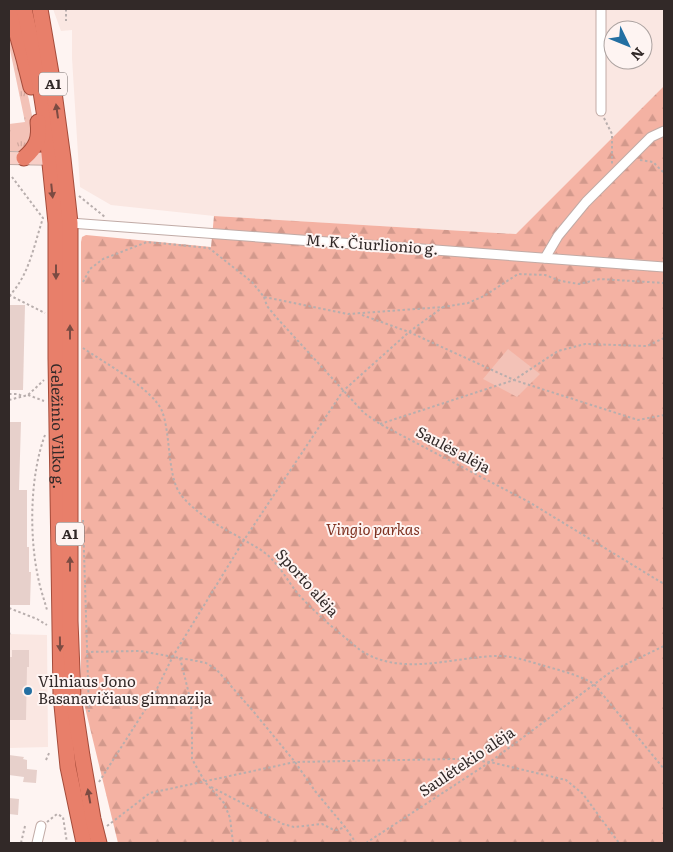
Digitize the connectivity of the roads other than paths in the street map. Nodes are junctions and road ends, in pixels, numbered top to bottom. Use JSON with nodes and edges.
{"nodes":[{"id":1,"x":10,"y":9,"type":"edge"},
{"id":2,"x":24,"y":9,"type":"edge"},
{"id":3,"x":40,"y":9,"type":"edge"},
{"id":4,"x":601,"y":9,"type":"edge"},
{"id":5,"x":37,"y":66,"type":"junction"},
{"id":6,"x":601,"y":111,"type":"road end"},
{"id":7,"x":37,"y":116,"type":"junction"},
{"id":8,"x":664,"y":131,"type":"edge"},
{"id":9,"x":9,"y":158,"type":"edge"},
{"id":10,"x":24,"y":158,"type":"junction"},
{"id":11,"x":56,"y":159,"type":"junction"},
{"id":12,"x":74,"y":223,"type":"junction"},
{"id":13,"x":545,"y":258,"type":"junction"},
{"id":14,"x":664,"y":266,"type":"edge"},
{"id":15,"x":68,"y":767,"type":"junction"},
{"id":16,"x":41,"y":826,"type":"road end"},
{"id":17,"x":37,"y":843,"type":"edge"},
{"id":18,"x":77,"y":843,"type":"edge"},
{"id":19,"x":84,"y":843,"type":"edge"},
{"id":20,"x":99,"y":843,"type":"edge"}],
"edges":[{"from":1,"to":7,"type":"highway"},
{"from":2,"to":5,"type":"highway","name":"Geležinio Vilko g.","number":"A1"},
{"from":11,"to":3,"type":"highway","name":"Geležinio Vilko g.","number":"A1","one_way":true},
{"from":4,"to":6,"type":"street"},
{"from":5,"to":7,"type":"highway"},
{"from":5,"to":11,"type":"highway","name":"Geležinio Vilko g.","number":"A1"},
{"from":7,"to":10,"type":"highway"},
{"from":8,"to":13,"type":"street"},
{"from":9,"to":10,"type":"main road"},
{"from":10,"to":11,"type":"main road"},
{"from":11,"to":12,"type":"highway","name":"Geležinio Vilko g.","number":"A1"},
{"from":11,"to":15,"type":"highway","name":"Geležinio Vilko g.","number":"A1","one_way":true},
{"from":12,"to":13,"type":"street","name":"M. K. Čiurlionio g."},
{"from":20,"to":12,"type":"highway","name":"Geležinio Vilko g.","number":"A1","one_way":true},
{"from":13,"to":14,"type":"street","name":"M. K. Čiurlionio g."},
{"from":15,"to":18,"type":"highway"},
{"from":15,"to":19,"type":"highway","name":"Geležinio Vilko g.","number":"A1"},
{"from":16,"to":17,"type":"street"}]}
